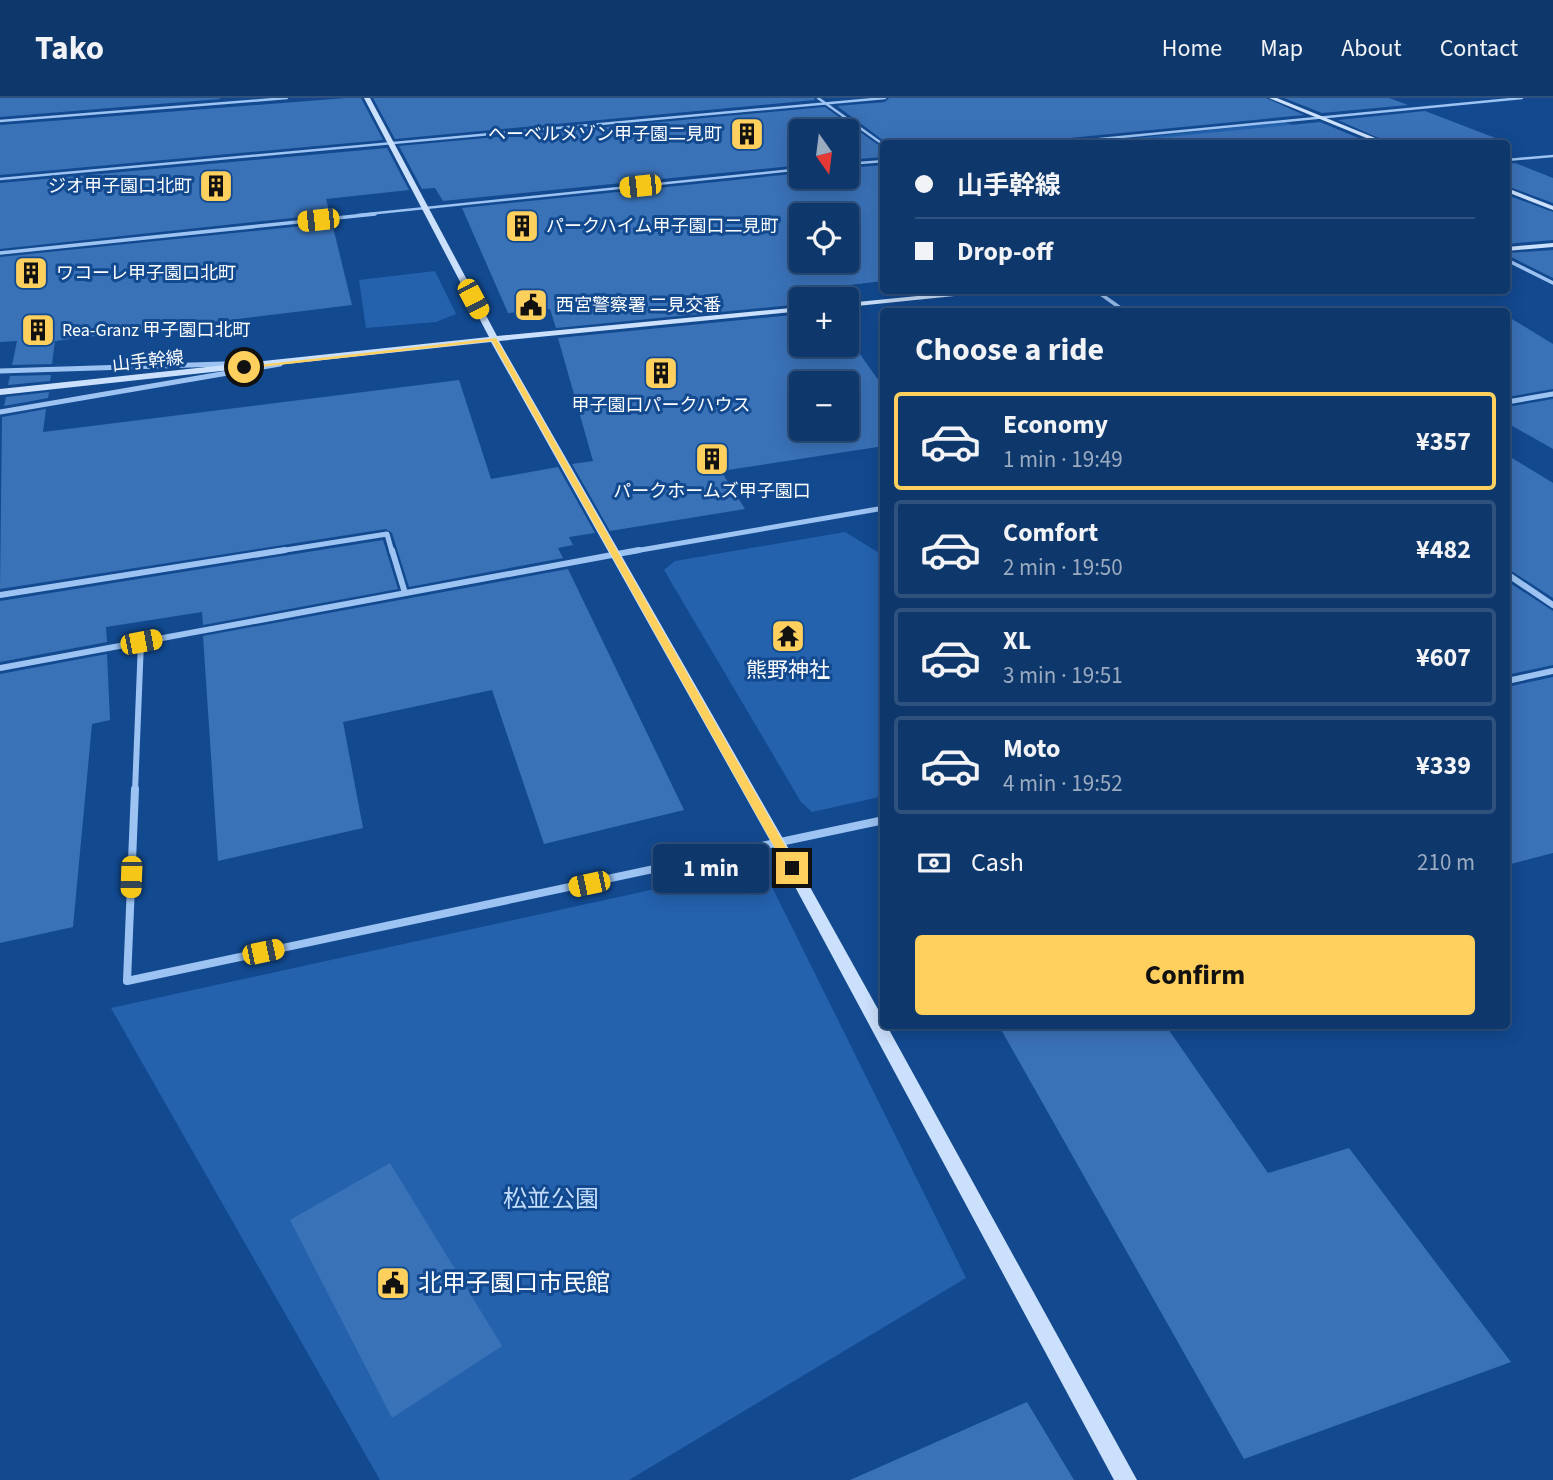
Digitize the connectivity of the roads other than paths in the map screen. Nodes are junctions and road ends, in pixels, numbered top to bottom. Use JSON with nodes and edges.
{"nodes":[{"id":1,"x":287,"y":98,"type":"edge"},
{"id":2,"x":367,"y":98,"type":"edge"},
{"id":3,"x":818,"y":98,"type":"edge"},
{"id":4,"x":885,"y":98,"type":"edge"},
{"id":5,"x":1272,"y":98,"type":"edge"},
{"id":6,"x":1522,"y":98,"type":"edge"},
{"id":7,"x":825,"y":103,"type":"junction"},
{"id":8,"x":1317,"y":116,"type":"junction"},
{"id":9,"x":0,"y":121,"type":"edge"},
{"id":10,"x":1087,"y":140,"type":"edge"},
{"id":11,"x":1377,"y":140,"type":"edge"},
{"id":12,"x":880,"y":142,"type":"edge"},
{"id":13,"x":392,"y":144,"type":"junction"},
{"id":14,"x":1553,"y":156,"type":"edge"},
{"id":15,"x":880,"y":160,"type":"edge"},
{"id":16,"x":1510,"y":160,"type":"edge"},
{"id":17,"x":859,"y":163,"type":"edge"},
{"id":18,"x":789,"y":170,"type":"edge"},
{"id":19,"x":0,"y":179,"type":"edge"},
{"id":20,"x":1510,"y":191,"type":"edge"},
{"id":21,"x":424,"y":208,"type":"junction"},
{"id":22,"x":1553,"y":208,"type":"edge"},
{"id":23,"x":1553,"y":245,"type":"edge"},
{"id":24,"x":1510,"y":249,"type":"edge"},
{"id":25,"x":0,"y":253,"type":"edge"},
{"id":26,"x":1510,"y":262,"type":"edge"},
{"id":27,"x":1553,"y":283,"type":"edge"},
{"id":28,"x":966,"y":294,"type":"edge"},
{"id":29,"x":1101,"y":294,"type":"edge"},
{"id":30,"x":859,"y":304,"type":"edge"},
{"id":31,"x":1120,"y":308,"type":"edge"},
{"id":32,"x":789,"y":310,"type":"edge"},
{"id":33,"x":494,"y":339,"type":"junction"},
{"id":34,"x":298,"y":361,"type":"junction"},
{"id":35,"x":0,"y":371,"type":"edge"},
{"id":36,"x":0,"y":392,"type":"edge"},
{"id":37,"x":1553,"y":394,"type":"edge"},
{"id":38,"x":1510,"y":401,"type":"edge"},
{"id":39,"x":0,"y":412,"type":"edge"},
{"id":40,"x":880,"y":509,"type":"edge"},
{"id":41,"x":617,"y":554,"type":"junction"},
{"id":42,"x":1510,"y":575,"type":"edge"},
{"id":43,"x":405,"y":593,"type":"junction"},
{"id":44,"x":0,"y":595,"type":"edge"},
{"id":45,"x":1553,"y":605,"type":"edge"},
{"id":46,"x":141,"y":642,"type":"junction"},
{"id":47,"x":0,"y":668,"type":"edge"},
{"id":48,"x":1553,"y":671,"type":"edge"},
{"id":49,"x":1510,"y":680,"type":"edge"},
{"id":50,"x":880,"y":821,"type":"edge"},
{"id":51,"x":779,"y":844,"type":"junction"},
{"id":52,"x":1126,"y":1480,"type":"edge"}],
"edges":[{"from":1,"to":9,"type":"street"},
{"from":2,"to":13,"type":"street"},
{"from":3,"to":7,"type":"street"},
{"from":4,"to":7,"type":"street"},
{"from":5,"to":8,"type":"street"},
{"from":6,"to":8,"type":"street"},
{"from":7,"to":12,"type":"street"},
{"from":7,"to":13,"type":"street"},
{"from":8,"to":10,"type":"street"},
{"from":8,"to":11,"type":"street"},
{"from":13,"to":19,"type":"street"},
{"from":13,"to":21,"type":"street"},
{"from":14,"to":16,"type":"street"},
{"from":15,"to":17,"type":"street"},
{"from":18,"to":21,"type":"street"},
{"from":20,"to":22,"type":"street"},
{"from":21,"to":25,"type":"street"},
{"from":21,"to":33,"type":"street"},
{"from":23,"to":24,"type":"street"},
{"from":26,"to":27,"type":"street"},
{"from":28,"to":30,"type":"street"},
{"from":29,"to":31,"type":"street"},
{"from":32,"to":33,"type":"street"},
{"from":33,"to":34,"type":"street","name":"山手幹線"},
{"from":33,"to":41,"type":"street"},
{"from":34,"to":35,"type":"street"},
{"from":34,"to":36,"type":"street","name":"山手幹線"},
{"from":34,"to":39,"type":"street"},
{"from":37,"to":38,"type":"street"},
{"from":40,"to":41,"type":"street"},
{"from":41,"to":43,"type":"street"},
{"from":41,"to":51,"type":"street"},
{"from":42,"to":45,"type":"street"},
{"from":43,"to":44,"type":"street"},
{"from":43,"to":46,"type":"street"},
{"from":46,"to":47,"type":"street"},
{"from":46,"to":51,"type":"street"},
{"from":48,"to":49,"type":"street"},
{"from":50,"to":51,"type":"street"},
{"from":51,"to":52,"type":"street"}]}
